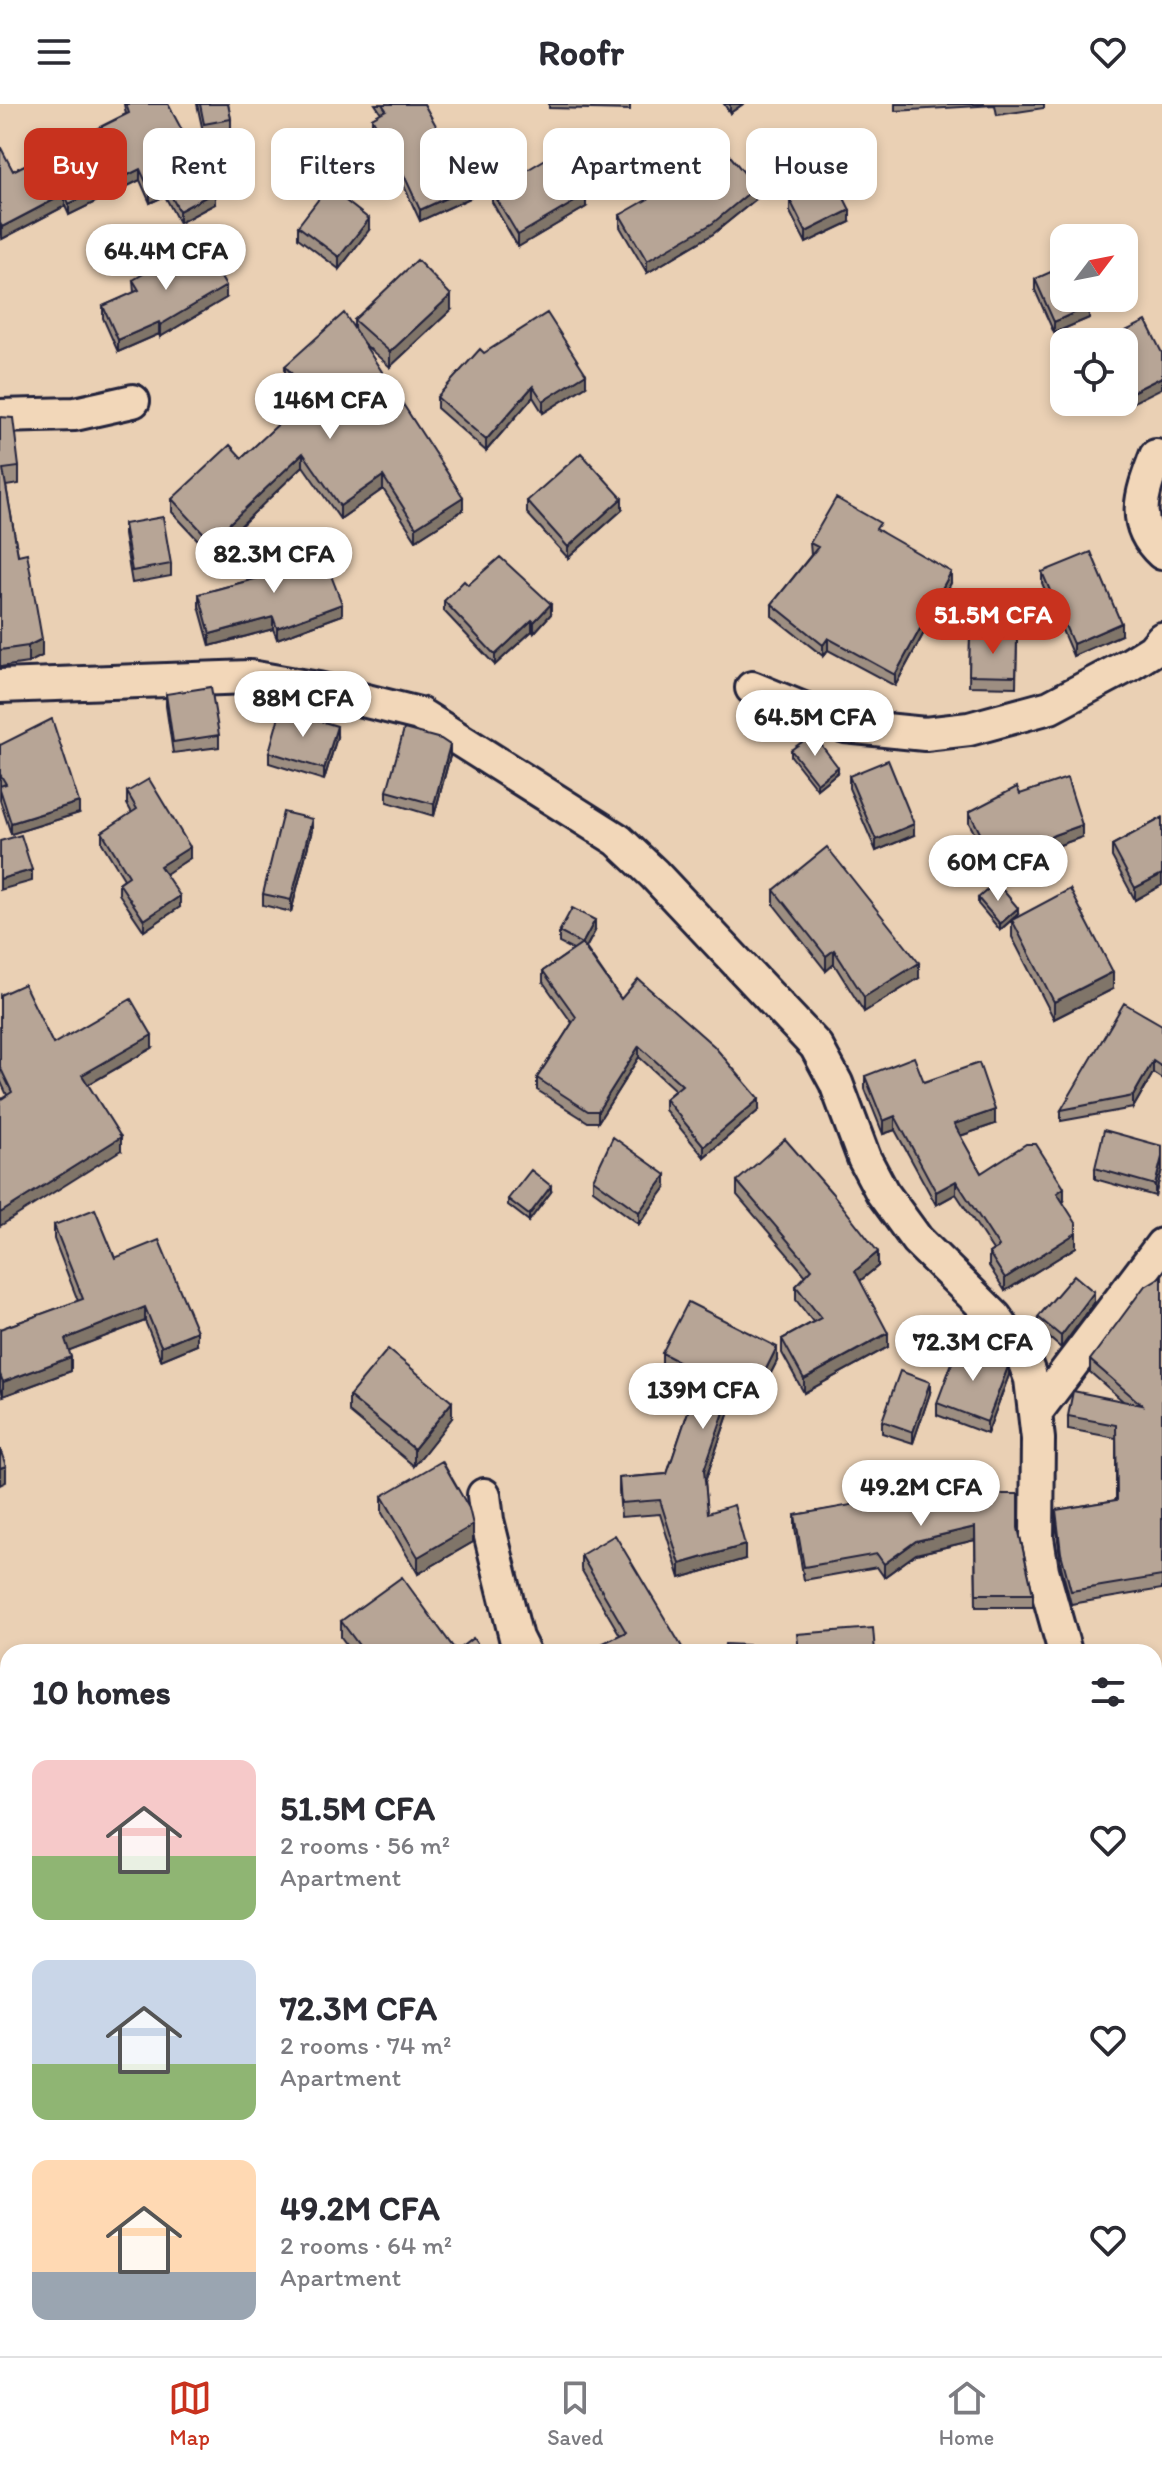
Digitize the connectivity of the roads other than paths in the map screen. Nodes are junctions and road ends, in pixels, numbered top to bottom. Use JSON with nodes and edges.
{"nodes":[{"id":1,"x":133,"y":401,"type":"dead end"},
{"id":2,"x":0,"y":416,"type":"edge"},
{"id":3,"x":1156,"y":456,"type":"dead end"},
{"id":4,"x":1162,"y":553,"type":"edge"},
{"id":5,"x":1162,"y":639,"type":"edge"},
{"id":6,"x":0,"y":686,"type":"edge"},
{"id":7,"x":752,"y":688,"type":"dead end"},
{"id":8,"x":1162,"y":1245,"type":"edge"},
{"id":9,"x":1035,"y":1413,"type":"junction"},
{"id":10,"x":484,"y":1495,"type":"dead end"},
{"id":11,"x":519,"y":1644,"type":"edge"},
{"id":12,"x":1063,"y":1644,"type":"edge"}],
"edges":[{"from":1,"to":2,"type":"street"},
{"from":3,"to":4,"type":"street"},
{"from":5,"to":7,"type":"street"},
{"from":6,"to":9,"type":"street"},
{"from":8,"to":9,"type":"street"},
{"from":9,"to":12,"type":"street"},
{"from":10,"to":11,"type":"street"}]}
